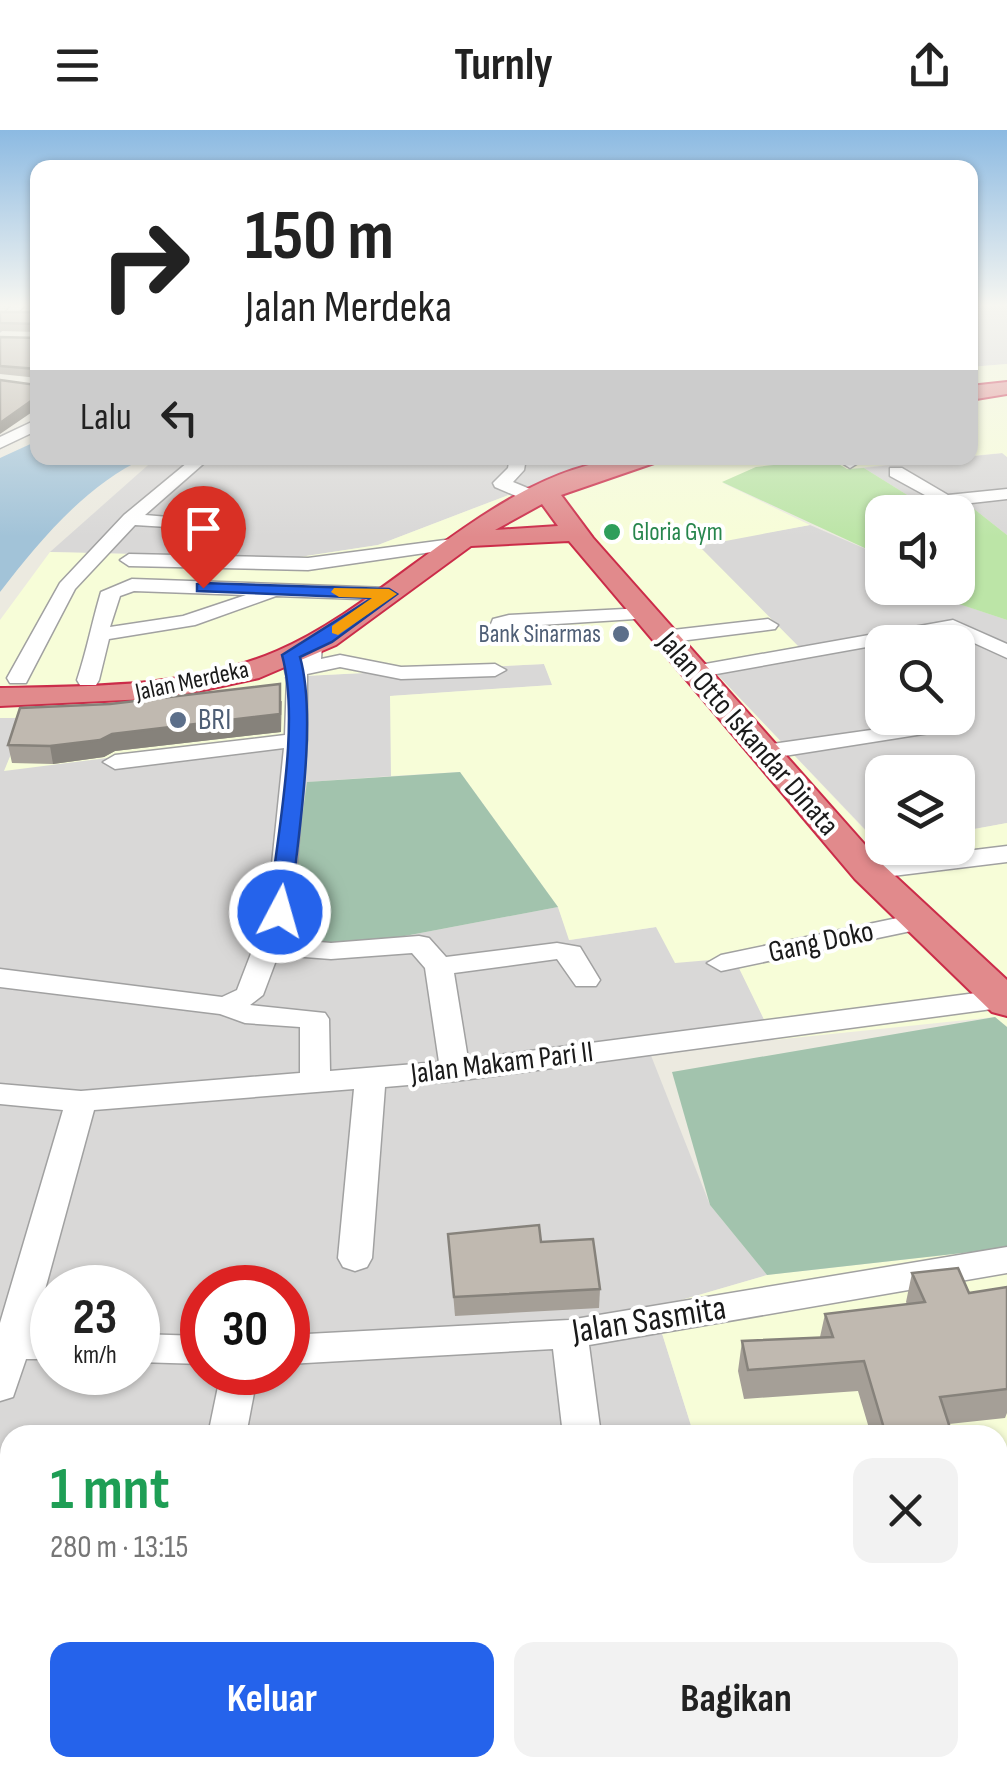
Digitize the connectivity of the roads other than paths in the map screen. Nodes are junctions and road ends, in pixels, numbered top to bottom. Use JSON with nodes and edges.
{"nodes":[{"id":1,"x":1007,"y":391,"type":"edge"},
{"id":2,"x":978,"y":393,"type":"edge"},
{"id":3,"x":30,"y":421,"type":"edge"},
{"id":4,"x":0,"y":443,"type":"edge"},
{"id":5,"x":194,"y":465,"type":"edge"},
{"id":6,"x":517,"y":465,"type":"edge"},
{"id":7,"x":610,"y":465,"type":"edge"},
{"id":8,"x":896,"y":472,"type":"dead end"},
{"id":9,"x":1007,"y":494,"type":"edge"},
{"id":10,"x":542,"y":496,"type":"junction"},
{"id":11,"x":130,"y":519,"type":"junction"},
{"id":12,"x":227,"y":527,"type":"dead end"},
{"id":13,"x":576,"y":532,"type":"junction"},
{"id":14,"x":460,"y":543,"type":"junction"},
{"id":15,"x":129,"y":560,"type":"dead end"},
{"id":16,"x":273,"y":590,"type":"junction"},
{"id":17,"x":379,"y":600,"type":"junction"},
{"id":18,"x":768,"y":625,"type":"dead end"},
{"id":19,"x":654,"y":626,"type":"junction"},
{"id":20,"x":498,"y":629,"type":"dead end"},
{"id":21,"x":98,"y":633,"type":"junction"},
{"id":22,"x":1007,"y":652,"type":"edge"},
{"id":23,"x":300,"y":659,"type":"junction"},
{"id":24,"x":495,"y":670,"type":"dead end"},
{"id":25,"x":694,"y":672,"type":"junction"},
{"id":26,"x":88,"y":680,"type":"junction"},
{"id":27,"x":6,"y":682,"type":"edge"},
{"id":28,"x":873,"y":735,"type":"edge"},
{"id":29,"x":296,"y":740,"type":"junction"},
{"id":30,"x":765,"y":752,"type":"junction"},
{"id":31,"x":116,"y":762,"type":"dead end"},
{"id":32,"x":1007,"y":854,"type":"edge"},
{"id":33,"x":868,"y":870,"type":"junction"},
{"id":34,"x":921,"y":921,"type":"junction"},
{"id":35,"x":269,"y":946,"type":"junction"},
{"id":36,"x":722,"y":962,"type":"dead end"},
{"id":37,"x":440,"y":966,"type":"junction"},
{"id":38,"x":0,"y":978,"type":"edge"},
{"id":39,"x":586,"y":980,"type":"dead end"},
{"id":40,"x":1005,"y":1000,"type":"edge"},
{"id":41,"x":225,"y":1006,"type":"junction"},
{"id":42,"x":455,"y":1070,"type":"junction"},
{"id":43,"x":370,"y":1078,"type":"junction"},
{"id":44,"x":315,"y":1082,"type":"junction"},
{"id":45,"x":0,"y":1094,"type":"edge"},
{"id":46,"x":80,"y":1101,"type":"junction"},
{"id":47,"x":355,"y":1258,"type":"dead end"},
{"id":48,"x":1007,"y":1260,"type":"edge"},
{"id":49,"x":569,"y":1334,"type":"junction"},
{"id":50,"x":7,"y":1345,"type":"edge"},
{"id":51,"x":310,"y":1349,"type":"edge"},
{"id":52,"x":0,"y":1386,"type":"edge"},
{"id":53,"x":235,"y":1395,"type":"edge"},
{"id":54,"x":229,"y":1425,"type":"edge"},
{"id":55,"x":581,"y":1425,"type":"edge"}],
"edges":[{"from":1,"to":2,"type":"highway"},
{"from":3,"to":4,"type":"street"},
{"from":5,"to":11,"type":"street"},
{"from":6,"to":10,"type":"street"},
{"from":7,"to":10,"type":"highway","name":"Jalan Merdeka"},
{"from":8,"to":9,"type":"street"},
{"from":10,"to":13,"type":"highway","name":"Jalan Otto Iskandar Dinata"},
{"from":10,"to":14,"type":"highway","name":"Jalan Merdeka"},
{"from":11,"to":12,"type":"street"},
{"from":11,"to":27,"type":"street"},
{"from":13,"to":14,"type":"highway"},
{"from":13,"to":19,"type":"highway","name":"Jalan Otto Iskandar Dinata"},
{"from":14,"to":15,"type":"street"},
{"from":14,"to":17,"type":"highway","name":"Jalan Merdeka"},
{"from":16,"to":17,"type":"street"},
{"from":16,"to":21,"type":"street"},
{"from":16,"to":21,"type":"street"},
{"from":17,"to":23,"type":"highway","name":"Jalan Merdeka"},
{"from":17,"to":26,"type":"highway","name":"Jalan Merdeka"},
{"from":18,"to":19,"type":"street"},
{"from":19,"to":20,"type":"street"},
{"from":19,"to":25,"type":"highway","name":"Jalan Otto Iskandar Dinata"},
{"from":21,"to":26,"type":"street"},
{"from":22,"to":25,"type":"street"},
{"from":23,"to":24,"type":"street"},
{"from":23,"to":27,"type":"highway","name":"Jalan Merdeka"},
{"from":23,"to":29,"type":"street"},
{"from":25,"to":30,"type":"highway","name":"Jalan Otto Iskandar Dinata"},
{"from":26,"to":27,"type":"highway","name":"Jalan Merdeka"},
{"from":28,"to":30,"type":"street"},
{"from":29,"to":31,"type":"street"},
{"from":29,"to":35,"type":"street"},
{"from":30,"to":33,"type":"highway","name":"Jalan Otto Iskandar Dinata"},
{"from":32,"to":33,"type":"street"},
{"from":33,"to":34,"type":"highway","name":"Jalan Otto Iskandar Dinata"},
{"from":34,"to":36,"type":"street","name":"Gang Doko"},
{"from":34,"to":40,"type":"highway","name":"Jalan Otto Iskandar Dinata"},
{"from":35,"to":37,"type":"street"},
{"from":35,"to":41,"type":"street"},
{"from":37,"to":39,"type":"street"},
{"from":37,"to":42,"type":"street"},
{"from":38,"to":41,"type":"street"},
{"from":40,"to":42,"type":"street","name":"Jalan Makam Pari II"},
{"from":41,"to":44,"type":"street"},
{"from":42,"to":43,"type":"street","name":"Jalan Makam Pari II"},
{"from":43,"to":44,"type":"street","name":"Jalan Makam Pari II"},
{"from":43,"to":47,"type":"street"},
{"from":44,"to":46,"type":"street","name":"Jalan Makam Pari II"},
{"from":45,"to":46,"type":"street","name":"Jalan Makam Pari II"},
{"from":46,"to":50,"type":"street"},
{"from":48,"to":49,"type":"street","name":"Jalan Sasmita"},
{"from":49,"to":51,"type":"street","name":"Jalan Sasmita"},
{"from":49,"to":55,"type":"street"},
{"from":50,"to":52,"type":"street"},
{"from":53,"to":54,"type":"street"}]}
